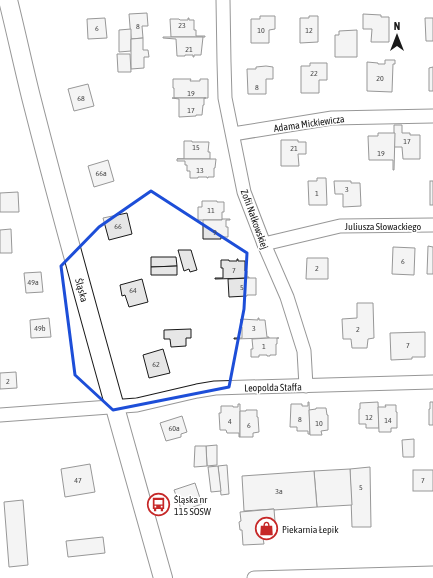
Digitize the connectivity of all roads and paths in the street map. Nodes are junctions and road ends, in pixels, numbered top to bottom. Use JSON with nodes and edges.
{"nodes":[{"id":1,"x":8,"y":0,"type":"edge"},
{"id":2,"x":223,"y":0,"type":"edge"},
{"id":3,"x":433,"y":116,"type":"edge"},
{"id":4,"x":233,"y":134,"type":"junction"},
{"id":5,"x":433,"y":225,"type":"edge"},
{"id":6,"x":264,"y":244,"type":"junction"},
{"id":7,"x":433,"y":382,"type":"edge"},
{"id":8,"x":306,"y":386,"type":"junction"},
{"id":9,"x":114,"y":406,"type":"junction"},
{"id":10,"x":0,"y":415,"type":"edge"},
{"id":11,"x":433,"y":573,"type":"edge"},
{"id":12,"x":388,"y":576,"type":"edge"},
{"id":13,"x":163,"y":578,"type":"edge"},
{"id":14,"x":254,"y":578,"type":"edge"}],
"edges":[{"from":1,"to":9,"type":"street","name":"Śląska"},
{"from":2,"to":4,"type":"street","name":"Zofii Nałkowskiej"},
{"from":3,"to":4,"type":"street","name":"Adama Mickiewicza"},
{"from":4,"to":6,"type":"street","name":"Zofii Nałkowskiej"},
{"from":5,"to":6,"type":"street","name":"Juliusza Słowackiego"},
{"from":6,"to":8,"type":"street","name":"Zofii Nałkowskiej"},
{"from":7,"to":8,"type":"street","name":"Leopolda Staffa"},
{"from":8,"to":9,"type":"street","name":"Leopolda Staffa"},
{"from":9,"to":10,"type":"street","name":"Leopolda Staffa"},
{"from":9,"to":13,"type":"street","name":"Śląska"},
{"from":11,"to":12,"type":"street"},
{"from":12,"to":14,"type":"street"}]}
